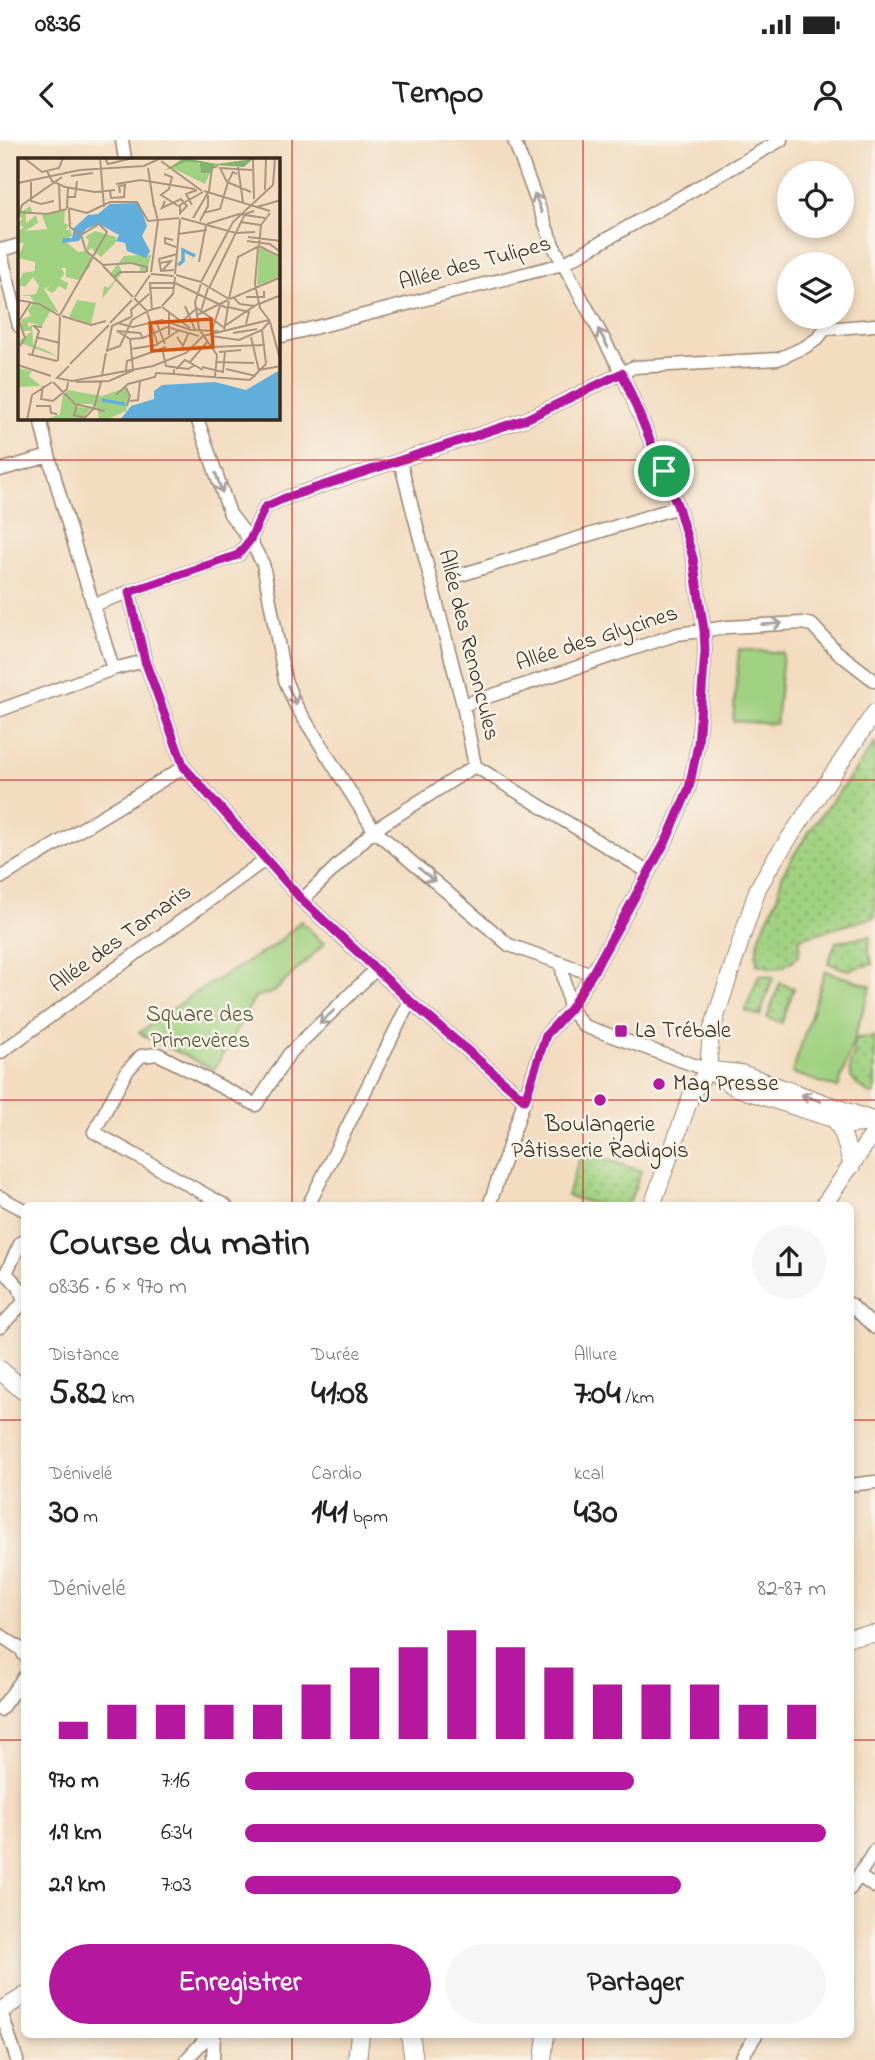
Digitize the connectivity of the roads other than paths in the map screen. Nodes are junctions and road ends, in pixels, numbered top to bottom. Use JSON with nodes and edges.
{"nodes":[{"id":1,"x":122,"y":140,"type":"edge"},
{"id":2,"x":514,"y":140,"type":"edge"},
{"id":3,"x":781,"y":140,"type":"edge"},
{"id":4,"x":125,"y":158,"type":"edge"},
{"id":5,"x":18,"y":245,"type":"edge"},
{"id":6,"x":0,"y":250,"type":"edge"},
{"id":7,"x":564,"y":264,"type":"junction"},
{"id":8,"x":6,"y":290,"type":"edge"},
{"id":9,"x":18,"y":320,"type":"edge"},
{"id":10,"x":875,"y":325,"type":"edge"},
{"id":11,"x":280,"y":336,"type":"edge"},
{"id":12,"x":622,"y":373,"type":"junction"},
{"id":13,"x":40,"y":420,"type":"edge"},
{"id":14,"x":198,"y":420,"type":"edge"},
{"id":15,"x":49,"y":456,"type":"junction"},
{"id":16,"x":400,"y":461,"type":"junction"},
{"id":17,"x":0,"y":470,"type":"edge"},
{"id":18,"x":678,"y":507,"type":"junction"},
{"id":19,"x":250,"y":540,"type":"junction"},
{"id":20,"x":454,"y":577,"type":"dead end"},
{"id":21,"x":129,"y":592,"type":"junction"},
{"id":22,"x":93,"y":605,"type":"junction"},
{"id":23,"x":704,"y":630,"type":"junction"},
{"id":24,"x":145,"y":661,"type":"junction"},
{"id":25,"x":113,"y":669,"type":"junction"},
{"id":26,"x":875,"y":681,"type":"edge"},
{"id":27,"x":463,"y":705,"type":"junction"},
{"id":28,"x":0,"y":710,"type":"edge"},
{"id":29,"x":875,"y":712,"type":"edge"},
{"id":30,"x":475,"y":766,"type":"junction"},
{"id":31,"x":184,"y":767,"type":"junction"},
{"id":32,"x":374,"y":830,"type":"junction"},
{"id":33,"x":266,"y":859,"type":"junction"},
{"id":34,"x":648,"y":872,"type":"junction"},
{"id":35,"x":0,"y":878,"type":"edge"},
{"id":36,"x":302,"y":900,"type":"junction"},
{"id":37,"x":561,"y":964,"type":"junction"},
{"id":38,"x":376,"y":970,"type":"junction"},
{"id":39,"x":592,"y":974,"type":"junction"},
{"id":40,"x":410,"y":1001,"type":"junction"},
{"id":41,"x":570,"y":1009,"type":"junction"},
{"id":42,"x":0,"y":1053,"type":"edge"},
{"id":43,"x":708,"y":1070,"type":"junction"},
{"id":44,"x":525,"y":1100,"type":"junction"},
{"id":45,"x":835,"y":1120,"type":"junction"},
{"id":46,"x":875,"y":1122,"type":"edge"},
{"id":47,"x":875,"y":1131,"type":"edge"},
{"id":48,"x":852,"y":1166,"type":"junction"},
{"id":49,"x":0,"y":1197,"type":"edge"},
{"id":50,"x":219,"y":1202,"type":"edge"},
{"id":51,"x":310,"y":1202,"type":"edge"},
{"id":52,"x":490,"y":1202,"type":"edge"},
{"id":53,"x":653,"y":1202,"type":"edge"},
{"id":54,"x":826,"y":1202,"type":"edge"},
{"id":55,"x":21,"y":1208,"type":"edge"},
{"id":56,"x":21,"y":1242,"type":"dead end"},
{"id":57,"x":21,"y":1293,"type":"edge"},
{"id":58,"x":21,"y":1304,"type":"edge"},
{"id":59,"x":854,"y":1308,"type":"edge"},
{"id":60,"x":0,"y":1327,"type":"edge"},
{"id":61,"x":875,"y":1328,"type":"edge"},
{"id":62,"x":0,"y":1364,"type":"edge"},
{"id":63,"x":0,"y":1370,"type":"edge"},
{"id":64,"x":21,"y":1382,"type":"edge"},
{"id":65,"x":21,"y":1388,"type":"edge"},
{"id":66,"x":875,"y":1482,"type":"edge"},
{"id":67,"x":854,"y":1485,"type":"edge"},
{"id":68,"x":875,"y":1634,"type":"edge"},
{"id":69,"x":0,"y":1635,"type":"edge"},
{"id":70,"x":854,"y":1637,"type":"edge"},
{"id":71,"x":21,"y":1650,"type":"edge"},
{"id":72,"x":21,"y":1681,"type":"edge"},
{"id":73,"x":0,"y":1710,"type":"edge"},
{"id":74,"x":875,"y":1850,"type":"edge"},
{"id":75,"x":859,"y":1876,"type":"junction"},
{"id":76,"x":854,"y":1883,"type":"edge"},
{"id":77,"x":875,"y":1887,"type":"edge"},
{"id":78,"x":21,"y":1998,"type":"edge"},
{"id":79,"x":0,"y":2011,"type":"edge"},
{"id":80,"x":208,"y":2038,"type":"edge"},
{"id":81,"x":211,"y":2038,"type":"edge"},
{"id":82,"x":360,"y":2038,"type":"edge"},
{"id":83,"x":410,"y":2038,"type":"edge"},
{"id":84,"x":546,"y":2038,"type":"edge"},
{"id":85,"x":754,"y":2038,"type":"edge"},
{"id":86,"x":17,"y":2060,"type":"edge"},
{"id":87,"x":186,"y":2060,"type":"edge"},
{"id":88,"x":213,"y":2060,"type":"edge"},
{"id":89,"x":357,"y":2060,"type":"edge"},
{"id":90,"x":414,"y":2060,"type":"edge"},
{"id":91,"x":543,"y":2060,"type":"edge"},
{"id":92,"x":740,"y":2060,"type":"edge"}],
"edges":[{"from":1,"to":4,"type":"street"},
{"from":7,"to":2,"type":"street","one_way":true},
{"from":3,"to":7,"type":"street","name":"Allée des Tulipes"},
{"from":5,"to":6,"type":"street"},
{"from":6,"to":8,"type":"street"},
{"from":7,"to":11,"type":"street","name":"Allée des Tulipes"},
{"from":12,"to":7,"type":"street","one_way":true},
{"from":8,"to":9,"type":"street"},
{"from":10,"to":12,"type":"street"},
{"from":12,"to":16,"type":"street"},
{"from":12,"to":18,"type":"street"},
{"from":13,"to":15,"type":"street"},
{"from":14,"to":19,"type":"street","one_way":true},
{"from":15,"to":17,"type":"street"},
{"from":15,"to":22,"type":"street"},
{"from":16,"to":19,"type":"street"},
{"from":16,"to":27,"type":"street","name":"Allée des Renoncules"},
{"from":18,"to":20,"type":"street"},
{"from":18,"to":23,"type":"street"},
{"from":19,"to":21,"type":"street"},
{"from":19,"to":32,"type":"street","one_way":true},
{"from":21,"to":22,"type":"street"},
{"from":21,"to":24,"type":"street"},
{"from":22,"to":25,"type":"street"},
{"from":23,"to":26,"type":"street","name":"Allée des Glycines","one_way":true},
{"from":23,"to":27,"type":"street","name":"Allée des Glycines"},
{"from":23,"to":34,"type":"street"},
{"from":24,"to":25,"type":"street"},
{"from":24,"to":31,"type":"street"},
{"from":25,"to":28,"type":"street"},
{"from":27,"to":30,"type":"street","name":"Allée des Renoncules"},
{"from":29,"to":43,"type":"street"},
{"from":30,"to":32,"type":"street"},
{"from":30,"to":34,"type":"street","name":"Allée des Renoncules"},
{"from":31,"to":33,"type":"street"},
{"from":31,"to":35,"type":"street"},
{"from":32,"to":36,"type":"street"},
{"from":32,"to":37,"type":"street","one_way":true},
{"from":33,"to":36,"type":"street"},
{"from":33,"to":42,"type":"street","name":"Allée des Tamaris"},
{"from":34,"to":39,"type":"street"},
{"from":36,"to":38,"type":"street"},
{"from":37,"to":39,"type":"street"},
{"from":37,"to":41,"type":"street"},
{"from":38,"to":40,"type":"street"},
{"from":38,"to":50,"type":"street","one_way":true},
{"from":39,"to":41,"type":"street"},
{"from":40,"to":44,"type":"street"},
{"from":40,"to":51,"type":"street"},
{"from":41,"to":43,"type":"street"},
{"from":41,"to":44,"type":"street"},
{"from":43,"to":45,"type":"street"},
{"from":46,"to":43,"type":"street","one_way":true},
{"from":43,"to":53,"type":"street"},
{"from":44,"to":52,"type":"street"},
{"from":45,"to":46,"type":"street"},
{"from":45,"to":48,"type":"street"},
{"from":47,"to":48,"type":"street"},
{"from":48,"to":54,"type":"street"},
{"from":49,"to":55,"type":"street"},
{"from":56,"to":57,"type":"street"},
{"from":58,"to":60,"type":"street"},
{"from":59,"to":61,"type":"street"},
{"from":62,"to":64,"type":"main road"},
{"from":63,"to":65,"type":"main road"},
{"from":66,"to":67,"type":"street"},
{"from":68,"to":70,"type":"street"},
{"from":69,"to":71,"type":"street"},
{"from":72,"to":73,"type":"street"},
{"from":74,"to":75,"type":"street"},
{"from":75,"to":76,"type":"street"},
{"from":75,"to":77,"type":"street"},
{"from":78,"to":79,"type":"street"},
{"from":79,"to":86,"type":"street"},
{"from":80,"to":87,"type":"street"},
{"from":81,"to":88,"type":"street"},
{"from":82,"to":89,"type":"main road"},
{"from":83,"to":90,"type":"main road"},
{"from":84,"to":91,"type":"street"},
{"from":85,"to":92,"type":"street"}]}
